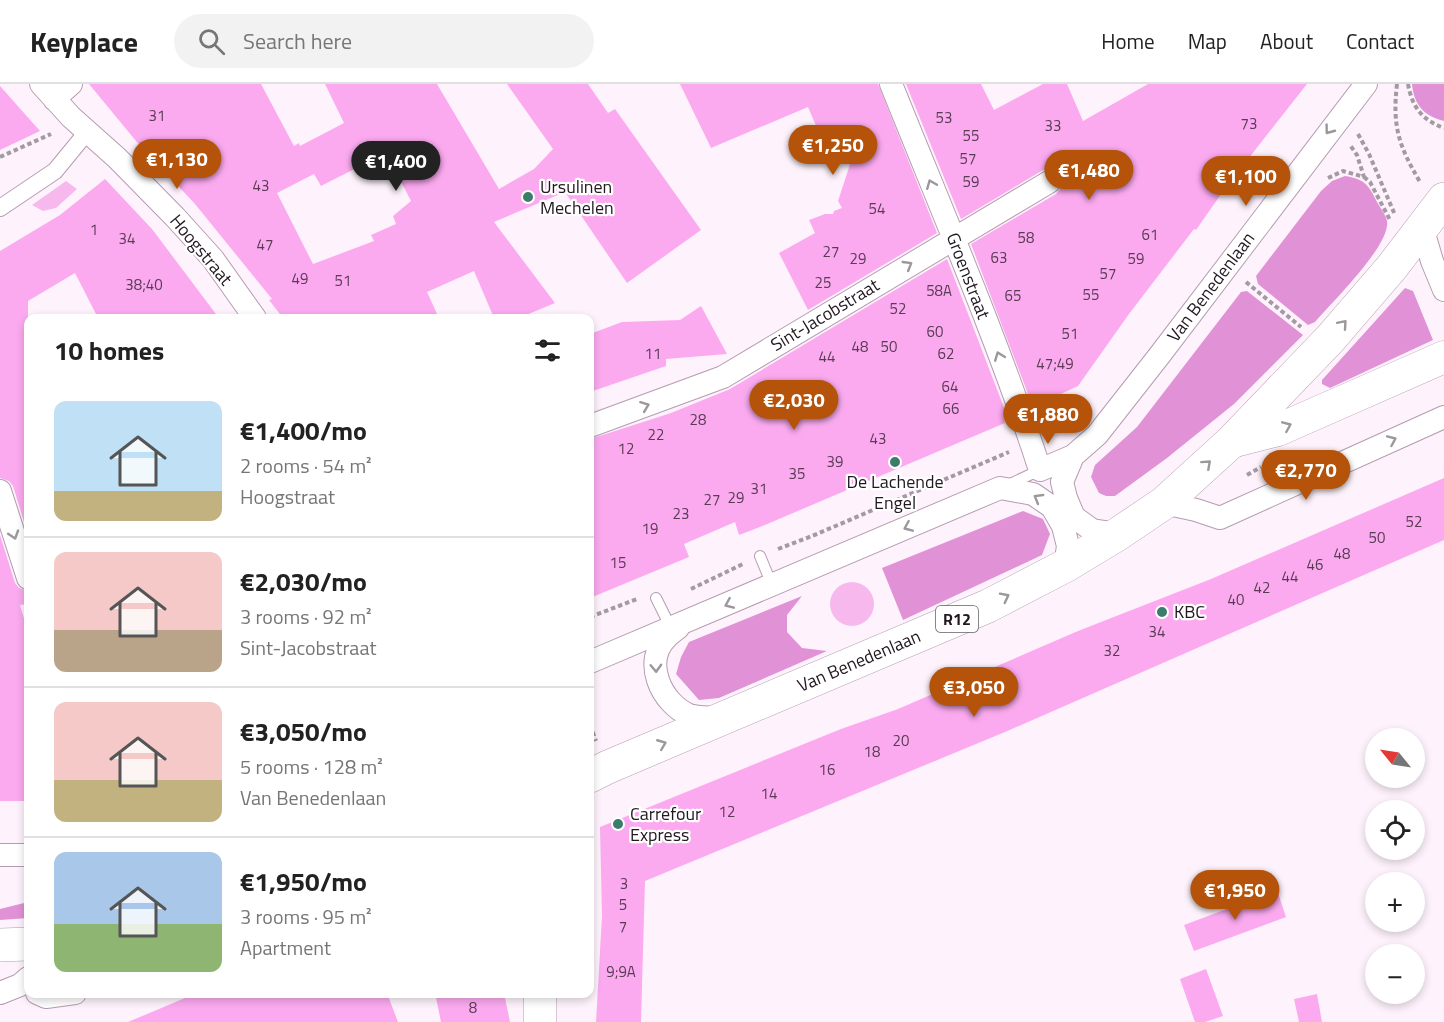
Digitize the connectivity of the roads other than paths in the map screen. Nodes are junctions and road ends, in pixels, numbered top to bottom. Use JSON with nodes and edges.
{"nodes":[{"id":1,"x":71,"y":84,"type":"edge"},
{"id":2,"x":891,"y":84,"type":"edge"},
{"id":3,"x":1366,"y":84,"type":"edge"},
{"id":4,"x":47,"y":92,"type":"edge"},
{"id":5,"x":82,"y":127,"type":"junction"},
{"id":6,"x":1049,"y":182,"type":"dead end"},
{"id":7,"x":0,"y":208,"type":"edge"},
{"id":8,"x":1426,"y":213,"type":"edge"},
{"id":9,"x":953,"y":238,"type":"junction"},
{"id":10,"x":1444,"y":290,"type":"edge"},
{"id":11,"x":252,"y":314,"type":"edge"},
{"id":12,"x":1444,"y":357,"type":"edge"},
{"id":13,"x":1444,"y":417,"type":"edge"},
{"id":14,"x":594,"y":425,"type":"edge"},
{"id":15,"x":1231,"y":442,"type":"junction"},
{"id":16,"x":1073,"y":456,"type":"junction"},
{"id":17,"x":1040,"y":470,"type":"junction"},
{"id":18,"x":1000,"y":488,"type":"junction"},
{"id":19,"x":0,"y":492,"type":"edge"},
{"id":20,"x":1164,"y":503,"type":"junction"},
{"id":21,"x":1118,"y":534,"type":"junction"},
{"id":22,"x":760,"y":556,"type":"road end"},
{"id":23,"x":24,"y":566,"type":"edge"},
{"id":24,"x":1065,"y":566,"type":"junction"},
{"id":25,"x":772,"y":585,"type":"junction"},
{"id":26,"x":656,"y":598,"type":"road end"},
{"id":27,"x":679,"y":625,"type":"junction"},
{"id":28,"x":594,"y":660,"type":"edge"},
{"id":29,"x":724,"y":719,"type":"junction"},
{"id":30,"x":594,"y":777,"type":"edge"},
{"id":31,"x":0,"y":855,"type":"edge"},
{"id":32,"x":24,"y":855,"type":"edge"},
{"id":33,"x":24,"y":944,"type":"edge"},
{"id":34,"x":0,"y":945,"type":"edge"},
{"id":35,"x":540,"y":998,"type":"edge"},
{"id":36,"x":540,"y":1022,"type":"edge"}],
"edges":[{"from":1,"to":4,"type":"street"},
{"from":9,"to":2,"type":"street","name":"Groenstraat","one_way":true},
{"from":3,"to":16,"type":"street","name":"Van Benedenlaan","number":"R12","one_way":true},
{"from":4,"to":5,"type":"street","name":"Hoogstraat"},
{"from":5,"to":7,"type":"street"},
{"from":5,"to":11,"type":"street","name":"Hoogstraat"},
{"from":6,"to":9,"type":"street","name":"Sint-Jacobstraat"},
{"from":8,"to":10,"type":"street"},
{"from":15,"to":8,"type":"main road","name":"Van Benedenlaan","number":"R12","one_way":true},
{"from":14,"to":9,"type":"street","name":"Sint-Jacobstraat","one_way":true},
{"from":17,"to":9,"type":"street","name":"Groenstraat","one_way":true},
{"from":15,"to":12,"type":"main road","name":"Van Benedenlaan","one_way":true},
{"from":20,"to":13,"type":"street","one_way":true},
{"from":20,"to":15,"type":"main road","name":"Van Benedenlaan","number":"R12","one_way":true},
{"from":16,"to":17,"type":"street","name":"Van Benedenlaan","number":"R12"},
{"from":16,"to":21,"type":"street","name":"Van Benedenlaan"},
{"from":17,"to":18,"type":"lane","name":"Van Benedenlaan","number":"R12"},
{"from":24,"to":18,"type":"street","one_way":true},
{"from":18,"to":25,"type":"street","name":"Van Benedenlaan","number":"R12","one_way":true},
{"from":19,"to":23,"type":"street","one_way":true},
{"from":20,"to":21,"type":"main road","name":"Van Benedenlaan","number":"R12"},
{"from":21,"to":24,"type":"main road","name":"Van Benedenlaan","number":"R12"},
{"from":22,"to":25,"type":"lane"},
{"from":29,"to":24,"type":"main road","name":"Van Benedenlaan","number":"R12","one_way":true},
{"from":25,"to":27,"type":"street","name":"Van Benedenlaan","number":"R12","one_way":true},
{"from":26,"to":27,"type":"lane"},
{"from":27,"to":28,"type":"street","name":"Van Benedenlaan","number":"R12"},
{"from":27,"to":29,"type":"street","number":"R12","one_way":true},
{"from":30,"to":29,"type":"main road","name":"Van Benedenlaan","number":"R12","one_way":true},
{"from":31,"to":32,"type":"street"},
{"from":33,"to":34,"type":"main road"},
{"from":35,"to":36,"type":"main road"}]}
